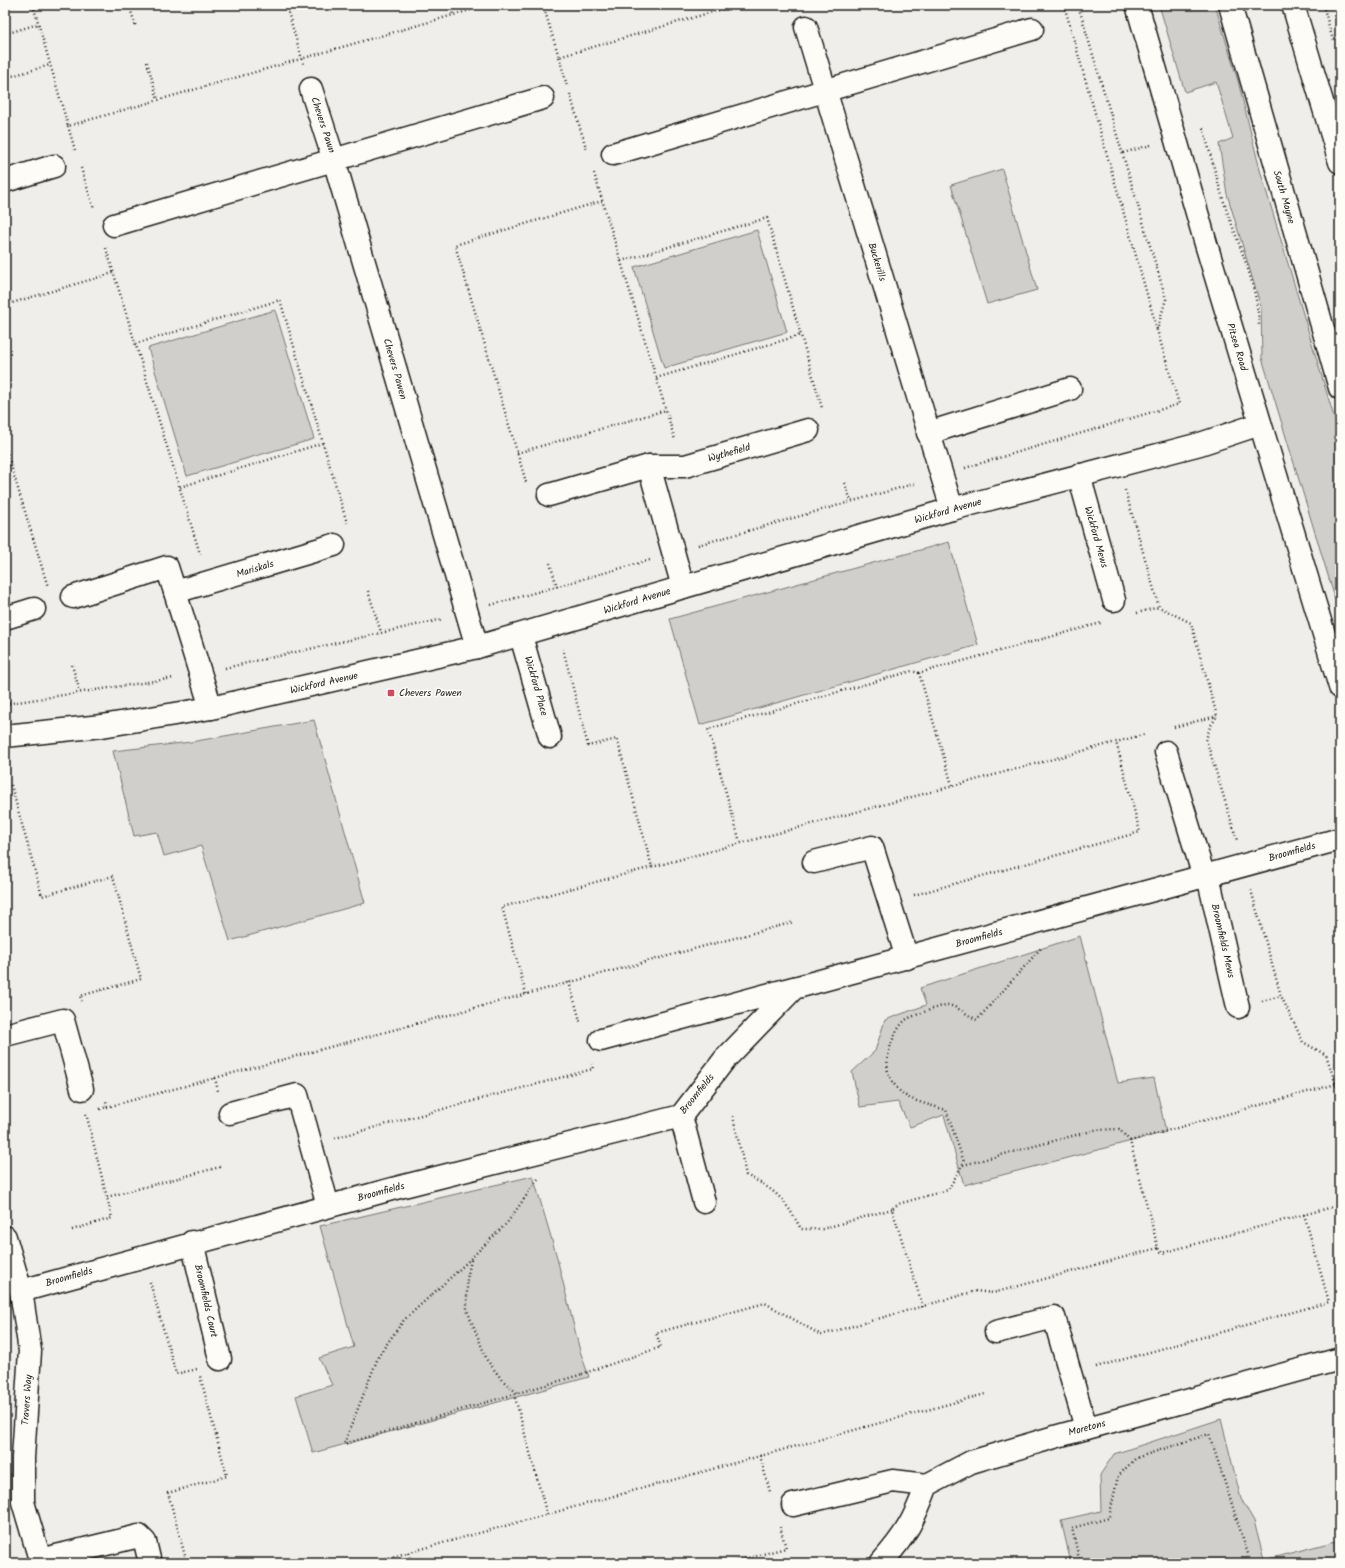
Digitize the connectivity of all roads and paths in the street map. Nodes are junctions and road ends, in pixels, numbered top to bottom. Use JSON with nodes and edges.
{"nodes":[{"id":1,"x":33,"y":5,"type":"edge"},
{"id":2,"x":129,"y":5,"type":"edge"},
{"id":3,"x":286,"y":5,"type":"edge"},
{"id":4,"x":450,"y":5,"type":"edge"},
{"id":5,"x":488,"y":5,"type":"edge"},
{"id":6,"x":543,"y":5,"type":"edge"},
{"id":7,"x":736,"y":5,"type":"edge"},
{"id":8,"x":1064,"y":5,"type":"edge"},
{"id":9,"x":1078,"y":5,"type":"edge"},
{"id":10,"x":1137,"y":5,"type":"edge"},
{"id":11,"x":1230,"y":5,"type":"edge"},
{"id":12,"x":1293,"y":5,"type":"edge"},
{"id":13,"x":1324,"y":5,"type":"edge"},
{"id":14,"x":453,"y":15,"type":"junction"},
{"id":15,"x":38,"y":24,"type":"junction"},
{"id":16,"x":136,"y":27,"type":"dead end"},
{"id":17,"x":806,"y":27,"type":"dead end"},
{"id":18,"x":1032,"y":29,"type":"dead end"},
{"id":19,"x":5,"y":34,"type":"edge"},
{"id":20,"x":1334,"y":43,"type":"dead end"},
{"id":21,"x":559,"y":57,"type":"junction"},
{"id":22,"x":302,"y":58,"type":"junction"},
{"id":23,"x":147,"y":62,"type":"dead end"},
{"id":24,"x":50,"y":65,"type":"junction"},
{"id":25,"x":5,"y":78,"type":"edge"},
{"id":26,"x":311,"y":89,"type":"joint"},
{"id":27,"x":825,"y":90,"type":"junction"},
{"id":28,"x":543,"y":98,"type":"dead end"},
{"id":29,"x":158,"y":100,"type":"junction"},
{"id":30,"x":68,"y":126,"type":"junction"},
{"id":31,"x":1151,"y":145,"type":"dead end"},
{"id":32,"x":1123,"y":153,"type":"junction"},
{"id":33,"x":613,"y":154,"type":"dead end"},
{"id":34,"x":77,"y":155,"type":"dead end"},
{"id":35,"x":589,"y":156,"type":"dead end"},
{"id":36,"x":334,"y":160,"type":"junction"},
{"id":37,"x":79,"y":162,"type":"dead end"},
{"id":38,"x":1340,"y":162,"type":"edge"},
{"id":39,"x":54,"y":166,"type":"dead end"},
{"id":40,"x":593,"y":171,"type":"dead end"},
{"id":41,"x":5,"y":181,"type":"edge"},
{"id":42,"x":602,"y":201,"type":"junction"},
{"id":43,"x":95,"y":214,"type":"dead end"},
{"id":44,"x":109,"y":234,"type":"joint"},
{"id":45,"x":621,"y":261,"type":"junction"},
{"id":46,"x":113,"y":273,"type":"junction"},
{"id":47,"x":5,"y":305,"type":"edge"},
{"id":48,"x":1157,"y":330,"type":"junction"},
{"id":49,"x":801,"y":335,"type":"junction"},
{"id":50,"x":135,"y":344,"type":"junction"},
{"id":51,"x":656,"y":378,"type":"junction"},
{"id":52,"x":1340,"y":388,"type":"edge"},
{"id":53,"x":1070,"y":389,"type":"dead end"},
{"id":54,"x":666,"y":410,"type":"junction"},
{"id":55,"x":824,"y":415,"type":"dead end"},
{"id":56,"x":1260,"y":424,"type":"junction"},
{"id":57,"x":808,"y":430,"type":"dead end"},
{"id":58,"x":928,"y":433,"type":"junction"},
{"id":59,"x":323,"y":443,"type":"junction"},
{"id":60,"x":5,"y":446,"type":"edge"},
{"id":61,"x":677,"y":446,"type":"dead end"},
{"id":62,"x":517,"y":454,"type":"junction"},
{"id":63,"x":649,"y":466,"type":"junction"},
{"id":64,"x":959,"y":470,"type":"dead end"},
{"id":65,"x":1079,"y":474,"type":"junction"},
{"id":66,"x":921,"y":481,"type":"dead end"},
{"id":67,"x":526,"y":483,"type":"dead end"},
{"id":68,"x":845,"y":483,"type":"dead end"},
{"id":69,"x":1123,"y":483,"type":"dead end"},
{"id":70,"x":180,"y":487,"type":"junction"},
{"id":71,"x":549,"y":495,"type":"dead end"},
{"id":72,"x":850,"y":501,"type":"junction"},
{"id":73,"x":952,"y":509,"type":"junction"},
{"id":74,"x":342,"y":538,"type":"joint"},
{"id":75,"x":694,"y":547,"type":"dead end"},
{"id":76,"x":652,"y":559,"type":"dead end"},
{"id":77,"x":203,"y":562,"type":"dead end"},
{"id":78,"x":550,"y":563,"type":"dead end"},
{"id":79,"x":557,"y":586,"type":"junction"},
{"id":80,"x":683,"y":587,"type":"junction"},
{"id":81,"x":49,"y":591,"type":"dead end"},
{"id":82,"x":368,"y":591,"type":"dead end"},
{"id":83,"x":176,"y":592,"type":"junction"},
{"id":84,"x":73,"y":597,"type":"dead end"},
{"id":85,"x":1114,"y":600,"type":"dead end"},
{"id":86,"x":484,"y":607,"type":"dead end"},
{"id":87,"x":1159,"y":607,"type":"junction"},
{"id":88,"x":34,"y":609,"type":"dead end"},
{"id":89,"x":1129,"y":615,"type":"dead end"},
{"id":90,"x":451,"y":617,"type":"dead end"},
{"id":91,"x":5,"y":618,"type":"edge"},
{"id":92,"x":1107,"y":621,"type":"dead end"},
{"id":93,"x":381,"y":632,"type":"junction"},
{"id":94,"x":521,"y":636,"type":"junction"},
{"id":95,"x":477,"y":647,"type":"junction"},
{"id":96,"x":562,"y":647,"type":"dead end"},
{"id":97,"x":72,"y":665,"type":"dead end"},
{"id":98,"x":218,"y":669,"type":"dead end"},
{"id":99,"x":920,"y":673,"type":"junction"},
{"id":100,"x":175,"y":678,"type":"dead end"},
{"id":101,"x":1340,"y":687,"type":"edge"},
{"id":102,"x":80,"y":692,"type":"junction"},
{"id":103,"x":6,"y":704,"type":"edge"},
{"id":104,"x":211,"y":708,"type":"junction"},
{"id":105,"x":1217,"y":716,"type":"junction"},
{"id":106,"x":1173,"y":727,"type":"dead end"},
{"id":107,"x":1152,"y":733,"type":"dead end"},
{"id":108,"x":5,"y":736,"type":"edge"},
{"id":109,"x":550,"y":737,"type":"dead end"},
{"id":110,"x":1116,"y":742,"type":"junction"},
{"id":111,"x":1166,"y":752,"type":"dead end"},
{"id":112,"x":11,"y":785,"type":"dead end"},
{"id":113,"x":952,"y":786,"type":"junction"},
{"id":114,"x":1340,"y":839,"type":"edge"},
{"id":115,"x":740,"y":842,"type":"junction"},
{"id":116,"x":814,"y":862,"type":"dead end"},
{"id":117,"x":1244,"y":865,"type":"junction"},
{"id":118,"x":652,"y":867,"type":"junction"},
{"id":119,"x":1206,"y":876,"type":"junction"},
{"id":120,"x":1250,"y":888,"type":"dead end"},
{"id":121,"x":910,"y":896,"type":"dead end"},
{"id":122,"x":794,"y":922,"type":"dead end"},
{"id":123,"x":1042,"y":946,"type":"dead end"},
{"id":124,"x":907,"y":958,"type":"junction"},
{"id":125,"x":569,"y":982,"type":"junction"},
{"id":126,"x":794,"y":988,"type":"junction"},
{"id":127,"x":526,"y":994,"type":"junction"},
{"id":128,"x":82,"y":1004,"type":"dead end"},
{"id":129,"x":1238,"y":1007,"type":"dead end"},
{"id":130,"x":581,"y":1026,"type":"dead end"},
{"id":131,"x":5,"y":1035,"type":"edge"},
{"id":132,"x":601,"y":1040,"type":"dead end"},
{"id":133,"x":591,"y":1062,"type":"dead end"},
{"id":134,"x":1336,"y":1084,"type":"junction"},
{"id":135,"x":82,"y":1089,"type":"dead end"},
{"id":136,"x":1340,"y":1096,"type":"edge"},
{"id":137,"x":106,"y":1099,"type":"dead end"},
{"id":138,"x":107,"y":1106,"type":"junction"},
{"id":139,"x":230,"y":1113,"type":"dead end"},
{"id":140,"x":681,"y":1116,"type":"junction"},
{"id":141,"x":733,"y":1116,"type":"dead end"},
{"id":142,"x":1130,"y":1142,"type":"junction"},
{"id":143,"x":311,"y":1144,"type":"junction"},
{"id":144,"x":546,"y":1150,"type":"junction"},
{"id":145,"x":962,"y":1165,"type":"junction"},
{"id":146,"x":220,"y":1167,"type":"dead end"},
{"id":147,"x":107,"y":1197,"type":"junction"},
{"id":148,"x":704,"y":1202,"type":"dead end"},
{"id":149,"x":1340,"y":1205,"type":"edge"},
{"id":150,"x":328,"y":1206,"type":"junction"},
{"id":151,"x":892,"y":1209,"type":"junction"},
{"id":152,"x":1304,"y":1214,"type":"junction"},
{"id":153,"x":72,"y":1230,"type":"dead end"},
{"id":154,"x":5,"y":1237,"type":"edge"},
{"id":155,"x":192,"y":1242,"type":"junction"},
{"id":156,"x":1158,"y":1248,"type":"junction"},
{"id":157,"x":472,"y":1258,"type":"junction"},
{"id":158,"x":150,"y":1281,"type":"dead end"},
{"id":159,"x":21,"y":1291,"type":"junction"},
{"id":160,"x":923,"y":1307,"type":"junction"},
{"id":161,"x":996,"y":1332,"type":"dead end"},
{"id":162,"x":220,"y":1359,"type":"dead end"},
{"id":163,"x":1340,"y":1359,"type":"edge"},
{"id":164,"x":1092,"y":1368,"type":"dead end"},
{"id":165,"x":588,"y":1373,"type":"dead end"},
{"id":166,"x":582,"y":1374,"type":"junction"},
{"id":167,"x":516,"y":1394,"type":"junction"},
{"id":168,"x":985,"y":1394,"type":"dead end"},
{"id":169,"x":1086,"y":1428,"type":"junction"},
{"id":170,"x":760,"y":1456,"type":"junction"},
{"id":171,"x":927,"y":1485,"type":"junction"},
{"id":172,"x":771,"y":1494,"type":"dead end"},
{"id":173,"x":793,"y":1505,"type":"dead end"},
{"id":174,"x":547,"y":1515,"type":"junction"},
{"id":175,"x":779,"y":1525,"type":"dead end"},
{"id":176,"x":408,"y":1553,"type":"junction"},
{"id":177,"x":40,"y":1562,"type":"edge"},
{"id":178,"x":150,"y":1563,"type":"edge"},
{"id":179,"x":187,"y":1563,"type":"edge"},
{"id":180,"x":370,"y":1563,"type":"edge"},
{"id":181,"x":411,"y":1563,"type":"edge"},
{"id":182,"x":729,"y":1563,"type":"edge"},
{"id":183,"x":881,"y":1563,"type":"edge"},
{"id":184,"x":1080,"y":1563,"type":"edge"},
{"id":185,"x":1251,"y":1563,"type":"edge"}],
"edges":[{"from":1,"to":15,"type":"path"},
{"from":2,"to":16,"type":"path"},
{"from":3,"to":22,"type":"path"},
{"from":4,"to":14,"type":"path"},
{"from":5,"to":14,"type":"path"},
{"from":6,"to":21,"type":"path"},
{"from":7,"to":21,"type":"path"},
{"from":8,"to":48,"type":"path"},
{"from":9,"to":32,"type":"path"},
{"from":10,"to":56,"type":"street","name":"Pitsea Road"},
{"from":11,"to":52,"type":"street","name":"South Mayne"},
{"from":12,"to":38,"type":"street"},
{"from":13,"to":20,"type":"path"},
{"from":14,"to":22,"type":"path"},
{"from":15,"to":19,"type":"path"},
{"from":15,"to":24,"type":"path"},
{"from":17,"to":27,"type":"street","name":"Buckerills"},
{"from":18,"to":27,"type":"street"},
{"from":21,"to":35,"type":"path"},
{"from":22,"to":26,"type":"path"},
{"from":22,"to":29,"type":"path"},
{"from":23,"to":29,"type":"path"},
{"from":24,"to":25,"type":"path"},
{"from":24,"to":30,"type":"path"},
{"from":26,"to":36,"type":"street","name":"Chevers Pawn"},
{"from":27,"to":33,"type":"street"},
{"from":27,"to":58,"type":"street","name":"Buckerills"},
{"from":28,"to":36,"type":"street"},
{"from":29,"to":30,"type":"path"},
{"from":30,"to":34,"type":"path"},
{"from":31,"to":32,"type":"path"},
{"from":32,"to":48,"type":"path"},
{"from":36,"to":44,"type":"street"},
{"from":36,"to":95,"type":"street","name":"Chevers Pawen"},
{"from":37,"to":43,"type":"path"},
{"from":39,"to":41,"type":"street"},
{"from":40,"to":42,"type":"path"},
{"from":42,"to":45,"type":"path"},
{"from":42,"to":62,"type":"path"},
{"from":44,"to":46,"type":"path"},
{"from":45,"to":49,"type":"path"},
{"from":45,"to":51,"type":"path"},
{"from":46,"to":47,"type":"path"},
{"from":46,"to":50,"type":"path"},
{"from":48,"to":64,"type":"path"},
{"from":49,"to":51,"type":"path"},
{"from":49,"to":55,"type":"path"},
{"from":50,"to":59,"type":"path"},
{"from":50,"to":70,"type":"path"},
{"from":51,"to":54,"type":"path"},
{"from":53,"to":58,"type":"street"},
{"from":54,"to":61,"type":"path"},
{"from":54,"to":62,"type":"path"},
{"from":56,"to":65,"type":"street","name":"Wickford Avenue"},
{"from":56,"to":101,"type":"street","name":"Pitsea Road"},
{"from":57,"to":63,"type":"street","name":"Wythefield"},
{"from":58,"to":73,"type":"street","name":"Buckerills"},
{"from":59,"to":70,"type":"path"},
{"from":59,"to":74,"type":"path"},
{"from":60,"to":81,"type":"path"},
{"from":62,"to":67,"type":"path"},
{"from":63,"to":71,"type":"street","name":"Wythefield"},
{"from":63,"to":80,"type":"street"},
{"from":65,"to":73,"type":"street","name":"Wickford Avenue"},
{"from":65,"to":85,"type":"street","name":"Wickford Mews"},
{"from":66,"to":72,"type":"path"},
{"from":68,"to":72,"type":"path"},
{"from":69,"to":87,"type":"path"},
{"from":70,"to":77,"type":"path"},
{"from":72,"to":75,"type":"path"},
{"from":73,"to":80,"type":"street","name":"Wickford Avenue"},
{"from":74,"to":83,"type":"street","name":"Mariskals"},
{"from":76,"to":79,"type":"path"},
{"from":78,"to":79,"type":"path"},
{"from":79,"to":86,"type":"path"},
{"from":80,"to":94,"type":"street","name":"Wickford Avenue"},
{"from":82,"to":93,"type":"path"},
{"from":83,"to":84,"type":"street"},
{"from":83,"to":104,"type":"street"},
{"from":87,"to":89,"type":"path"},
{"from":87,"to":105,"type":"path"},
{"from":88,"to":91,"type":"street"},
{"from":90,"to":93,"type":"path"},
{"from":92,"to":99,"type":"path"},
{"from":93,"to":98,"type":"path"},
{"from":94,"to":95,"type":"street","name":"Wickford Avenue"},
{"from":94,"to":109,"type":"street","name":"Wickford Place"},
{"from":95,"to":104,"type":"street","name":"Wickford Avenue"},
{"from":96,"to":118,"type":"path"},
{"from":97,"to":102,"type":"path"},
{"from":99,"to":113,"type":"path"},
{"from":99,"to":115,"type":"path"},
{"from":100,"to":102,"type":"path"},
{"from":102,"to":103,"type":"path"},
{"from":104,"to":108,"type":"street","name":"Wickford Avenue"},
{"from":105,"to":106,"type":"path"},
{"from":105,"to":117,"type":"path"},
{"from":107,"to":110,"type":"path"},
{"from":110,"to":113,"type":"path"},
{"from":110,"to":121,"type":"path"},
{"from":111,"to":119,"type":"street","name":"Broomfields Mews"},
{"from":112,"to":128,"type":"path"},
{"from":113,"to":115,"type":"path"},
{"from":114,"to":117,"type":"street","name":"Broomfields"},
{"from":115,"to":118,"type":"path"},
{"from":116,"to":124,"type":"street"},
{"from":117,"to":119,"type":"street","name":"Broomfields"},
{"from":118,"to":127,"type":"path"},
{"from":119,"to":124,"type":"street","name":"Broomfields"},
{"from":119,"to":129,"type":"street","name":"Broomfields Mews"},
{"from":120,"to":134,"type":"path"},
{"from":122,"to":125,"type":"path"},
{"from":123,"to":145,"type":"path"},
{"from":124,"to":126,"type":"street","name":"Broomfields"},
{"from":125,"to":127,"type":"path"},
{"from":125,"to":130,"type":"path"},
{"from":126,"to":132,"type":"street"},
{"from":126,"to":140,"type":"street","name":"Broomfields"},
{"from":127,"to":138,"type":"path"},
{"from":131,"to":135,"type":"street"},
{"from":133,"to":143,"type":"path"},
{"from":134,"to":136,"type":"path"},
{"from":134,"to":142,"type":"path"},
{"from":137,"to":138,"type":"path"},
{"from":138,"to":147,"type":"path"},
{"from":139,"to":143,"type":"street"},
{"from":140,"to":144,"type":"street","name":"Broomfields"},
{"from":140,"to":148,"type":"street"},
{"from":141,"to":151,"type":"path"},
{"from":142,"to":145,"type":"path"},
{"from":142,"to":156,"type":"path"},
{"from":143,"to":150,"type":"street"},
{"from":144,"to":150,"type":"street","name":"Broomfields"},
{"from":144,"to":157,"type":"path"},
{"from":145,"to":151,"type":"path"},
{"from":146,"to":147,"type":"path"},
{"from":147,"to":153,"type":"path"},
{"from":149,"to":152,"type":"path"},
{"from":150,"to":155,"type":"street","name":"Broomfields"},
{"from":151,"to":160,"type":"path"},
{"from":152,"to":156,"type":"path"},
{"from":152,"to":164,"type":"path"},
{"from":154,"to":159,"type":"street","name":"Travers Way"},
{"from":155,"to":159,"type":"street","name":"Broomfields"},
{"from":155,"to":162,"type":"street","name":"Broomfields Court"},
{"from":156,"to":160,"type":"path"},
{"from":157,"to":167,"type":"path"},
{"from":157,"to":167,"type":"path"},
{"from":158,"to":179,"type":"path"},
{"from":159,"to":177,"type":"street","name":"Travers Way"},
{"from":160,"to":166,"type":"path"},
{"from":161,"to":169,"type":"street"},
{"from":163,"to":169,"type":"street","name":"Moretons"},
{"from":165,"to":166,"type":"path"},
{"from":166,"to":167,"type":"path"},
{"from":167,"to":174,"type":"path"},
{"from":168,"to":170,"type":"path"},
{"from":169,"to":171,"type":"street","name":"Moretons"},
{"from":170,"to":172,"type":"path"},
{"from":170,"to":174,"type":"path"},
{"from":171,"to":173,"type":"street"},
{"from":171,"to":183,"type":"street"},
{"from":174,"to":176,"type":"path"},
{"from":175,"to":182,"type":"path"},
{"from":176,"to":180,"type":"path"},
{"from":176,"to":181,"type":"path"},
{"from":177,"to":178,"type":"street"},
{"from":184,"to":185,"type":"path"}]}
